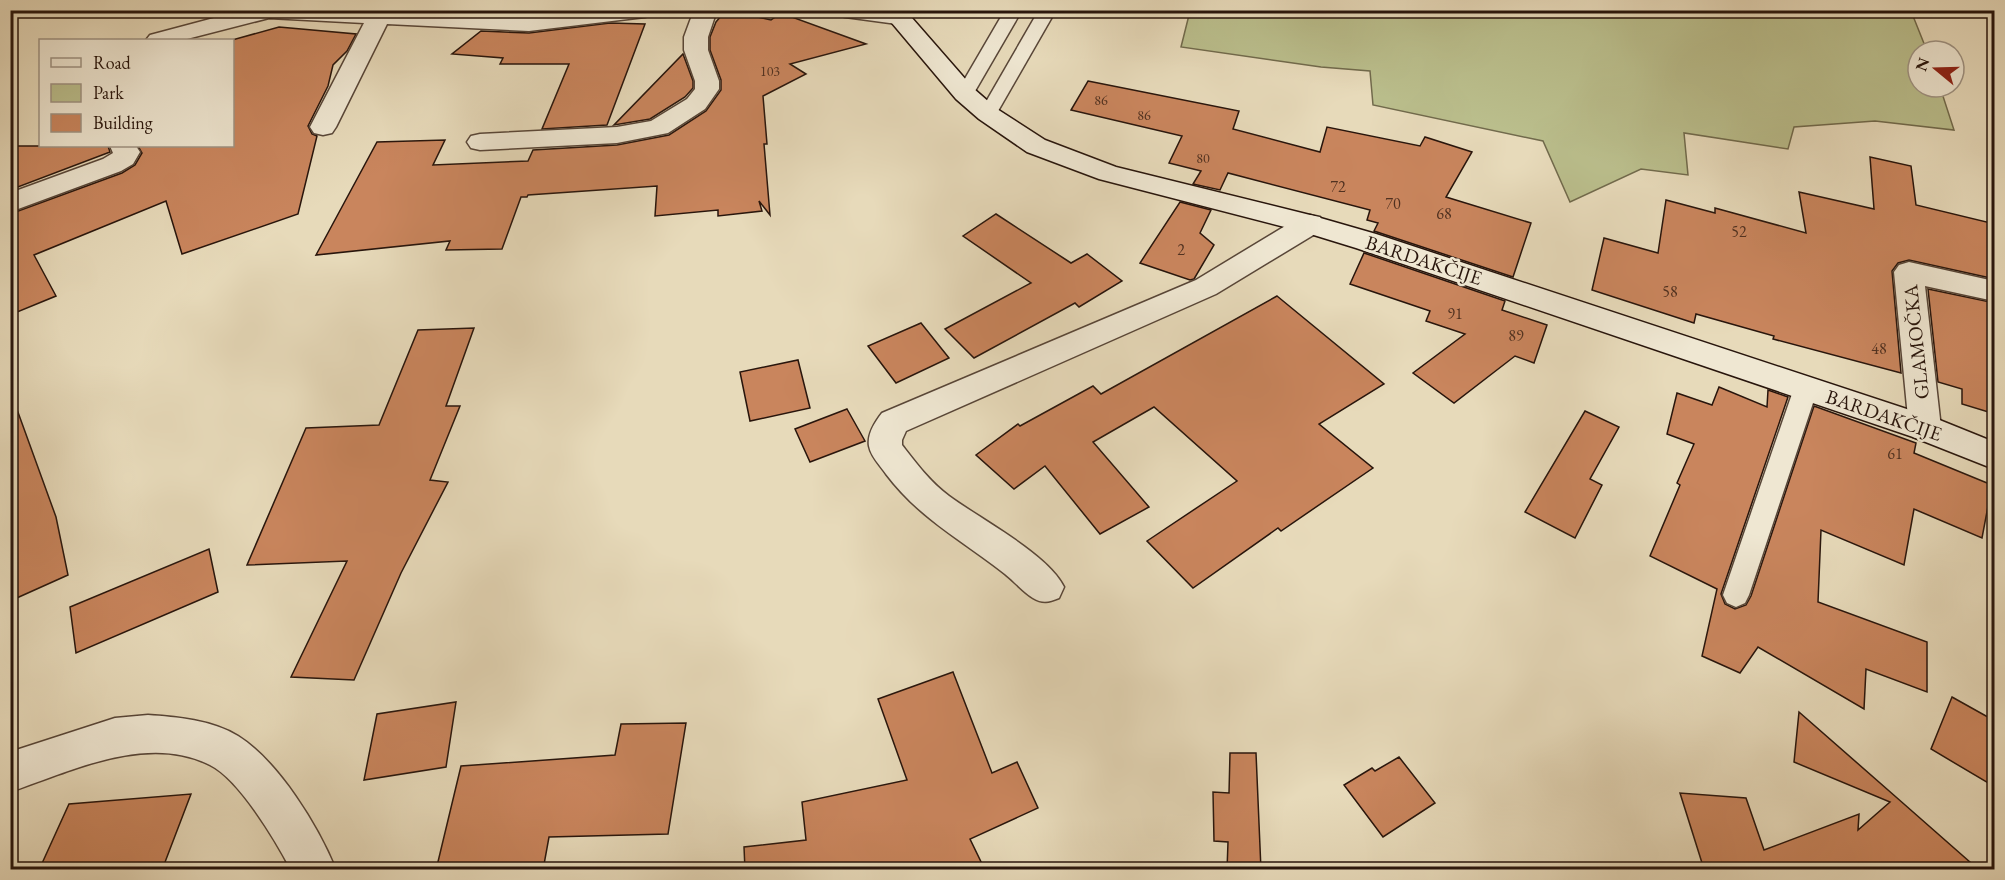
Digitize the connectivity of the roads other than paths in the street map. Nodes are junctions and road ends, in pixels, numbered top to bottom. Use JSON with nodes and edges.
{"nodes":[{"id":1,"x":645,"y":10,"type":"edge"},
{"id":2,"x":706,"y":10,"type":"edge"},
{"id":3,"x":845,"y":10,"type":"edge"},
{"id":4,"x":1014,"y":10,"type":"edge"},
{"id":5,"x":1048,"y":10,"type":"edge"},
{"id":6,"x":895,"y":14,"type":"edge"},
{"id":7,"x":379,"y":16,"type":"junction"},
{"id":8,"x":162,"y":39,"type":"edge"},
{"id":9,"x":965,"y":94,"type":"junction"},
{"id":10,"x":988,"y":114,"type":"junction"},
{"id":11,"x":323,"y":127,"type":"dead end"},
{"id":12,"x":480,"y":142,"type":"dead end"},
{"id":13,"x":124,"y":147,"type":"edge"},
{"id":14,"x":10,"y":204,"type":"edge"},
{"id":15,"x":1310,"y":224,"type":"junction"},
{"id":16,"x":1995,"y":291,"type":"edge"},
{"id":17,"x":1806,"y":388,"type":"junction"},
{"id":18,"x":1925,"y":428,"type":"junction"},
{"id":19,"x":1995,"y":456,"type":"edge"},
{"id":20,"x":1046,"y":587,"type":"dead end"},
{"id":21,"x":1736,"y":595,"type":"dead end"},
{"id":22,"x":10,"y":772,"type":"edge"},
{"id":23,"x":315,"y":870,"type":"edge"}],
"edges":[{"from":1,"to":7,"type":"street"},
{"from":2,"to":12,"type":"street"},
{"from":3,"to":6,"type":"street"},
{"from":4,"to":9,"type":"lane"},
{"from":5,"to":10,"type":"lane"},
{"from":6,"to":9,"type":"street","name":"BARDAKČIJE"},
{"from":7,"to":8,"type":"street"},
{"from":7,"to":11,"type":"street"},
{"from":9,"to":10,"type":"street","name":"BARDAKČIJE"},
{"from":10,"to":15,"type":"street","name":"BARDAKČIJE"},
{"from":13,"to":14,"type":"street"},
{"from":15,"to":17,"type":"street","name":"BARDAKČIJE"},
{"from":15,"to":20,"type":"street"},
{"from":16,"to":18,"type":"street","name":"GLAMOČKA"},
{"from":17,"to":18,"type":"street","name":"BARDAKČIJE"},
{"from":17,"to":21,"type":"lane"},
{"from":18,"to":19,"type":"street","name":"BARDAKČIJE"},
{"from":22,"to":23,"type":"street"}]}
